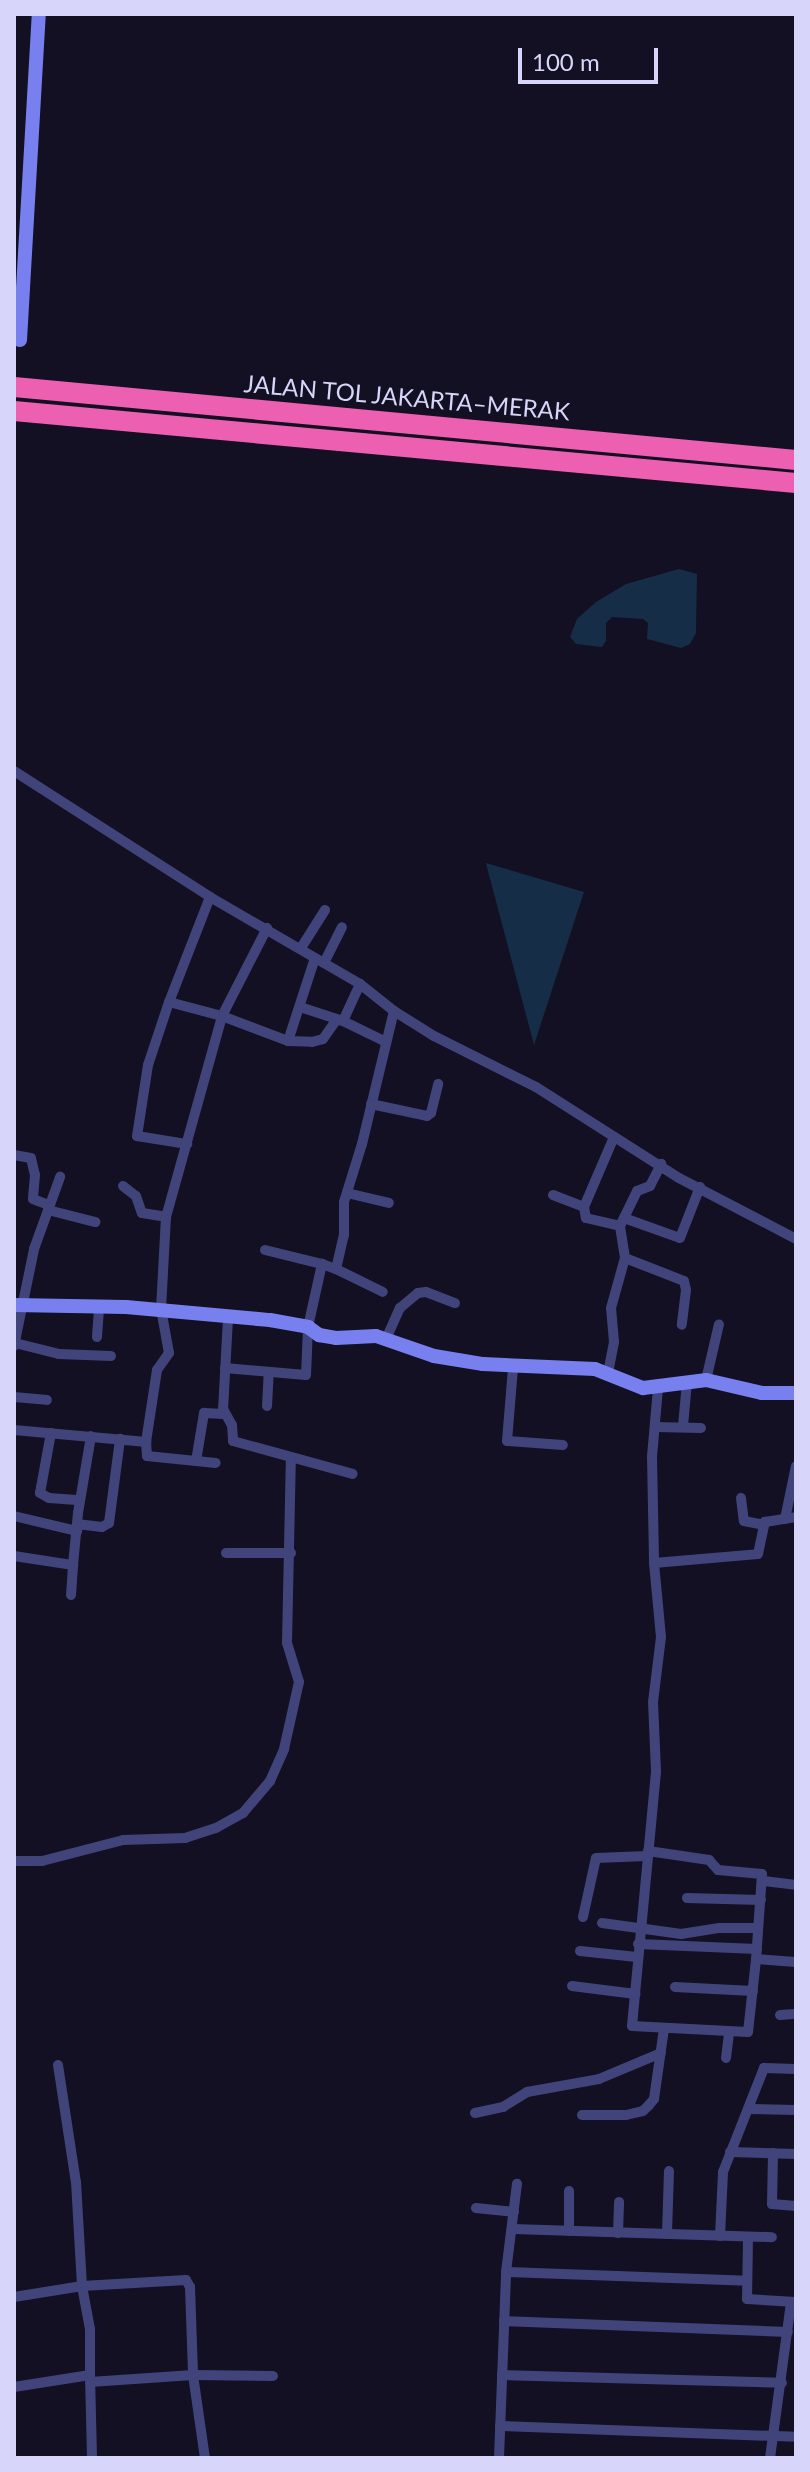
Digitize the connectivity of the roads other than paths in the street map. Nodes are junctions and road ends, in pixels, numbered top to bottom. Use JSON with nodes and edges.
{"nodes":[{"id":1,"x":39,"y":14,"type":"edge"},
{"id":2,"x":20,"y":340,"type":"dead end"},
{"id":3,"x":14,"y":387,"type":"edge"},
{"id":4,"x":14,"y":411,"type":"edge"},
{"id":5,"x":796,"y":460,"type":"edge"},
{"id":6,"x":796,"y":483,"type":"edge"},
{"id":7,"x":14,"y":771,"type":"edge"},
{"id":8,"x":210,"y":897,"type":"junction"},
{"id":9,"x":325,"y":910,"type":"dead end"},
{"id":10,"x":342,"y":927,"type":"dead end"},
{"id":11,"x":267,"y":928,"type":"junction"},
{"id":12,"x":301,"y":948,"type":"junction"},
{"id":13,"x":320,"y":961,"type":"junction"},
{"id":14,"x":360,"y":984,"type":"junction"},
{"id":15,"x":169,"y":1002,"type":"junction"},
{"id":16,"x":300,"y":1007,"type":"junction"},
{"id":17,"x":394,"y":1011,"type":"junction"},
{"id":18,"x":222,"y":1016,"type":"junction"},
{"id":19,"x":340,"y":1020,"type":"junction"},
{"id":20,"x":288,"y":1041,"type":"junction"},
{"id":21,"x":386,"y":1042,"type":"junction"},
{"id":22,"x":438,"y":1084,"type":"dead end"},
{"id":23,"x":371,"y":1104,"type":"junction"},
{"id":24,"x":614,"y":1137,"type":"junction"},
{"id":25,"x":187,"y":1144,"type":"junction"},
{"id":26,"x":14,"y":1155,"type":"edge"},
{"id":27,"x":661,"y":1164,"type":"junction"},
{"id":28,"x":60,"y":1177,"type":"dead end"},
{"id":29,"x":123,"y":1186,"type":"dead end"},
{"id":30,"x":700,"y":1187,"type":"junction"},
{"id":31,"x":347,"y":1193,"type":"junction"},
{"id":32,"x":553,"y":1195,"type":"dead end"},
{"id":33,"x":389,"y":1203,"type":"dead end"},
{"id":34,"x":48,"y":1207,"type":"junction"},
{"id":35,"x":584,"y":1207,"type":"junction"},
{"id":36,"x":166,"y":1217,"type":"junction"},
{"id":37,"x":95,"y":1222,"type":"dead end"},
{"id":38,"x":622,"y":1222,"type":"junction"},
{"id":39,"x":796,"y":1239,"type":"edge"},
{"id":40,"x":265,"y":1250,"type":"dead end"},
{"id":41,"x":625,"y":1258,"type":"junction"},
{"id":42,"x":322,"y":1264,"type":"junction"},
{"id":43,"x":336,"y":1269,"type":"junction"},
{"id":44,"x":383,"y":1292,"type":"dead end"},
{"id":45,"x":455,"y":1303,"type":"dead end"},
{"id":46,"x":18,"y":1306,"type":"edge"},
{"id":47,"x":99,"y":1306,"type":"junction"},
{"id":48,"x":161,"y":1309,"type":"junction"},
{"id":49,"x":228,"y":1318,"type":"junction"},
{"id":50,"x":719,"y":1324,"type":"dead end"},
{"id":51,"x":682,"y":1325,"type":"dead end"},
{"id":52,"x":308,"y":1327,"type":"junction"},
{"id":53,"x":97,"y":1337,"type":"dead end"},
{"id":54,"x":386,"y":1339,"type":"junction"},
{"id":55,"x":14,"y":1344,"type":"edge"},
{"id":56,"x":111,"y":1356,"type":"dead end"},
{"id":57,"x":225,"y":1368,"type":"junction"},
{"id":58,"x":513,"y":1368,"type":"junction"},
{"id":59,"x":269,"y":1372,"type":"junction"},
{"id":60,"x":608,"y":1373,"type":"junction"},
{"id":61,"x":706,"y":1380,"type":"junction"},
{"id":62,"x":687,"y":1382,"type":"junction"},
{"id":63,"x":658,"y":1388,"type":"junction"},
{"id":64,"x":796,"y":1393,"type":"edge"},
{"id":65,"x":14,"y":1397,"type":"edge"},
{"id":66,"x":47,"y":1400,"type":"dead end"},
{"id":67,"x":267,"y":1406,"type":"dead end"},
{"id":68,"x":224,"y":1414,"type":"junction"},
{"id":69,"x":683,"y":1426,"type":"junction"},
{"id":70,"x":655,"y":1427,"type":"junction"},
{"id":71,"x":701,"y":1428,"type":"dead end"},
{"id":72,"x":14,"y":1430,"type":"edge"},
{"id":73,"x":51,"y":1433,"type":"junction"},
{"id":74,"x":91,"y":1436,"type":"junction"},
{"id":75,"x":120,"y":1439,"type":"junction"},
{"id":76,"x":146,"y":1442,"type":"junction"},
{"id":77,"x":563,"y":1445,"type":"dead end"},
{"id":78,"x":291,"y":1459,"type":"junction"},
{"id":79,"x":196,"y":1461,"type":"junction"},
{"id":80,"x":216,"y":1463,"type":"dead end"},
{"id":81,"x":796,"y":1466,"type":"edge"},
{"id":82,"x":353,"y":1474,"type":"dead end"},
{"id":83,"x":741,"y":1498,"type":"dead end"},
{"id":84,"x":80,"y":1500,"type":"junction"},
{"id":85,"x":14,"y":1516,"type":"edge"},
{"id":86,"x":790,"y":1518,"type":"edge"},
{"id":87,"x":764,"y":1525,"type":"junction"},
{"id":88,"x":77,"y":1528,"type":"junction"},
{"id":89,"x":226,"y":1553,"type":"dead end"},
{"id":90,"x":291,"y":1553,"type":"junction"},
{"id":91,"x":14,"y":1556,"type":"edge"},
{"id":92,"x":654,"y":1563,"type":"junction"},
{"id":93,"x":73,"y":1565,"type":"junction"},
{"id":94,"x":71,"y":1595,"type":"dead end"},
{"id":95,"x":648,"y":1854,"type":"junction"},
{"id":96,"x":14,"y":1861,"type":"edge"},
{"id":97,"x":764,"y":1881,"type":"junction"},
{"id":98,"x":796,"y":1885,"type":"edge"},
{"id":99,"x":687,"y":1898,"type":"dead end"},
{"id":100,"x":761,"y":1900,"type":"junction"},
{"id":101,"x":583,"y":1917,"type":"dead end"},
{"id":102,"x":602,"y":1923,"type":"dead end"},
{"id":103,"x":639,"y":1928,"type":"junction"},
{"id":104,"x":758,"y":1928,"type":"junction"},
{"id":105,"x":638,"y":1944,"type":"junction"},
{"id":106,"x":580,"y":1951,"type":"dead end"},
{"id":107,"x":757,"y":1954,"type":"junction"},
{"id":108,"x":637,"y":1957,"type":"junction"},
{"id":109,"x":796,"y":1962,"type":"edge"},
{"id":110,"x":572,"y":1986,"type":"dead end"},
{"id":111,"x":675,"y":1987,"type":"dead end"},
{"id":112,"x":753,"y":1991,"type":"junction"},
{"id":113,"x":635,"y":1994,"type":"junction"},
{"id":114,"x":796,"y":2014,"type":"edge"},
{"id":115,"x":780,"y":2015,"type":"dead end"},
{"id":116,"x":664,"y":2029,"type":"junction"},
{"id":117,"x":729,"y":2032,"type":"junction"},
{"id":118,"x":661,"y":2053,"type":"junction"},
{"id":119,"x":726,"y":2058,"type":"dead end"},
{"id":120,"x":58,"y":2065,"type":"dead end"},
{"id":121,"x":796,"y":2069,"type":"edge"},
{"id":122,"x":748,"y":2109,"type":"junction"},
{"id":123,"x":796,"y":2110,"type":"edge"},
{"id":124,"x":475,"y":2113,"type":"dead end"},
{"id":125,"x":582,"y":2115,"type":"dead end"},
{"id":126,"x":730,"y":2152,"type":"junction"},
{"id":127,"x":773,"y":2153,"type":"junction"},
{"id":128,"x":796,"y":2154,"type":"edge"},
{"id":129,"x":669,"y":2171,"type":"dead end"},
{"id":130,"x":517,"y":2184,"type":"dead end"},
{"id":131,"x":569,"y":2191,"type":"dead end"},
{"id":132,"x":619,"y":2202,"type":"dead end"},
{"id":133,"x":796,"y":2206,"type":"edge"},
{"id":134,"x":476,"y":2208,"type":"dead end"},
{"id":135,"x":514,"y":2212,"type":"junction"},
{"id":136,"x":513,"y":2229,"type":"junction"},
{"id":137,"x":569,"y":2231,"type":"junction"},
{"id":138,"x":618,"y":2233,"type":"junction"},
{"id":139,"x":667,"y":2234,"type":"junction"},
{"id":140,"x":720,"y":2236,"type":"junction"},
{"id":141,"x":748,"y":2237,"type":"junction"},
{"id":142,"x":772,"y":2237,"type":"dead end"},
{"id":143,"x":506,"y":2272,"type":"junction"},
{"id":144,"x":747,"y":2281,"type":"junction"},
{"id":145,"x":82,"y":2286,"type":"junction"},
{"id":146,"x":14,"y":2297,"type":"edge"},
{"id":147,"x":794,"y":2302,"type":"edge"},
{"id":148,"x":504,"y":2321,"type":"junction"},
{"id":149,"x":788,"y":2332,"type":"junction"},
{"id":150,"x":193,"y":2375,"type":"junction"},
{"id":151,"x":502,"y":2375,"type":"junction"},
{"id":152,"x":273,"y":2376,"type":"dead end"},
{"id":153,"x":90,"y":2378,"type":"junction"},
{"id":154,"x":782,"y":2383,"type":"junction"},
{"id":155,"x":14,"y":2387,"type":"edge"},
{"id":156,"x":500,"y":2426,"type":"junction"},
{"id":157,"x":774,"y":2434,"type":"junction"},
{"id":158,"x":796,"y":2437,"type":"edge"},
{"id":159,"x":92,"y":2458,"type":"edge"},
{"id":160,"x":205,"y":2458,"type":"edge"},
{"id":161,"x":499,"y":2458,"type":"edge"},
{"id":162,"x":770,"y":2458,"type":"edge"}],
"edges":[{"from":1,"to":2,"type":"street"},
{"from":3,"to":5,"type":"highway","name":"JALAN TOL JAKARTA–MERAK"},
{"from":4,"to":6,"type":"highway","name":"JALAN TOL JAKARTA–MERAK"},
{"from":7,"to":8,"type":"street"},
{"from":8,"to":11,"type":"street"},
{"from":8,"to":15,"type":"street"},
{"from":9,"to":12,"type":"street"},
{"from":10,"to":13,"type":"street"},
{"from":11,"to":12,"type":"street"},
{"from":11,"to":18,"type":"street"},
{"from":12,"to":13,"type":"street"},
{"from":13,"to":14,"type":"street"},
{"from":13,"to":16,"type":"street"},
{"from":14,"to":17,"type":"street"},
{"from":14,"to":19,"type":"street"},
{"from":15,"to":18,"type":"street"},
{"from":15,"to":25,"type":"street"},
{"from":16,"to":19,"type":"street"},
{"from":16,"to":20,"type":"street"},
{"from":17,"to":21,"type":"street"},
{"from":17,"to":24,"type":"street"},
{"from":18,"to":20,"type":"street"},
{"from":18,"to":25,"type":"street"},
{"from":19,"to":20,"type":"street"},
{"from":19,"to":21,"type":"street"},
{"from":21,"to":23,"type":"street"},
{"from":22,"to":23,"type":"street"},
{"from":23,"to":31,"type":"street"},
{"from":24,"to":27,"type":"street"},
{"from":24,"to":35,"type":"street"},
{"from":25,"to":36,"type":"street"},
{"from":26,"to":34,"type":"street"},
{"from":27,"to":30,"type":"street"},
{"from":27,"to":38,"type":"street"},
{"from":28,"to":34,"type":"street"},
{"from":29,"to":36,"type":"street"},
{"from":30,"to":38,"type":"street"},
{"from":30,"to":39,"type":"street"},
{"from":31,"to":33,"type":"street"},
{"from":31,"to":43,"type":"street"},
{"from":32,"to":35,"type":"street"},
{"from":34,"to":37,"type":"street"},
{"from":34,"to":46,"type":"street"},
{"from":35,"to":38,"type":"street"},
{"from":36,"to":48,"type":"street"},
{"from":38,"to":41,"type":"street"},
{"from":40,"to":42,"type":"street"},
{"from":41,"to":51,"type":"street"},
{"from":41,"to":60,"type":"street"},
{"from":42,"to":43,"type":"street"},
{"from":42,"to":52,"type":"street"},
{"from":43,"to":44,"type":"street"},
{"from":45,"to":54,"type":"street"},
{"from":46,"to":47,"type":"street"},
{"from":46,"to":55,"type":"street"},
{"from":47,"to":48,"type":"street"},
{"from":47,"to":53,"type":"street"},
{"from":48,"to":49,"type":"street"},
{"from":48,"to":76,"type":"street"},
{"from":49,"to":52,"type":"street"},
{"from":49,"to":57,"type":"street"},
{"from":50,"to":61,"type":"street"},
{"from":52,"to":54,"type":"street"},
{"from":52,"to":59,"type":"street"},
{"from":54,"to":58,"type":"street"},
{"from":55,"to":56,"type":"street"},
{"from":57,"to":59,"type":"street"},
{"from":57,"to":68,"type":"street"},
{"from":58,"to":60,"type":"street"},
{"from":58,"to":77,"type":"street"},
{"from":59,"to":67,"type":"street"},
{"from":60,"to":63,"type":"street"},
{"from":61,"to":62,"type":"street"},
{"from":61,"to":64,"type":"street"},
{"from":62,"to":63,"type":"street"},
{"from":62,"to":69,"type":"street"},
{"from":63,"to":70,"type":"street"},
{"from":65,"to":66,"type":"street"},
{"from":68,"to":78,"type":"street"},
{"from":68,"to":79,"type":"street"},
{"from":69,"to":70,"type":"street"},
{"from":69,"to":71,"type":"street"},
{"from":70,"to":92,"type":"street"},
{"from":72,"to":73,"type":"street"},
{"from":73,"to":74,"type":"street"},
{"from":73,"to":84,"type":"street"},
{"from":74,"to":75,"type":"street"},
{"from":74,"to":84,"type":"street"},
{"from":75,"to":76,"type":"street"},
{"from":75,"to":88,"type":"street"},
{"from":76,"to":79,"type":"street"},
{"from":78,"to":82,"type":"street"},
{"from":78,"to":90,"type":"street"},
{"from":79,"to":80,"type":"street"},
{"from":81,"to":86,"type":"street"},
{"from":83,"to":87,"type":"street"},
{"from":84,"to":88,"type":"street"},
{"from":85,"to":88,"type":"street"},
{"from":86,"to":87,"type":"street"},
{"from":87,"to":92,"type":"street"},
{"from":88,"to":93,"type":"street"},
{"from":89,"to":90,"type":"street"},
{"from":90,"to":96,"type":"street"},
{"from":91,"to":93,"type":"street"},
{"from":92,"to":95,"type":"street"},
{"from":93,"to":94,"type":"street"},
{"from":95,"to":97,"type":"street"},
{"from":95,"to":101,"type":"street"},
{"from":95,"to":103,"type":"street"},
{"from":97,"to":98,"type":"street"},
{"from":97,"to":100,"type":"street"},
{"from":99,"to":100,"type":"street"},
{"from":100,"to":104,"type":"street"},
{"from":102,"to":103,"type":"street"},
{"from":103,"to":104,"type":"street"},
{"from":103,"to":105,"type":"street"},
{"from":104,"to":107,"type":"street"},
{"from":105,"to":107,"type":"street"},
{"from":105,"to":108,"type":"street"},
{"from":106,"to":108,"type":"street"},
{"from":107,"to":109,"type":"street"},
{"from":107,"to":112,"type":"street"},
{"from":108,"to":113,"type":"street"},
{"from":110,"to":113,"type":"street"},
{"from":111,"to":112,"type":"street"},
{"from":112,"to":117,"type":"street"},
{"from":113,"to":116,"type":"street"},
{"from":114,"to":115,"type":"street"},
{"from":116,"to":117,"type":"street"},
{"from":116,"to":118,"type":"street"},
{"from":117,"to":119,"type":"street"},
{"from":118,"to":124,"type":"street"},
{"from":118,"to":125,"type":"street"},
{"from":120,"to":145,"type":"street"},
{"from":121,"to":122,"type":"street"},
{"from":122,"to":123,"type":"street"},
{"from":122,"to":126,"type":"street"},
{"from":126,"to":127,"type":"street"},
{"from":126,"to":140,"type":"street"},
{"from":127,"to":128,"type":"street"},
{"from":127,"to":133,"type":"street"},
{"from":129,"to":139,"type":"street"},
{"from":130,"to":135,"type":"street"},
{"from":131,"to":137,"type":"street"},
{"from":132,"to":138,"type":"street"},
{"from":134,"to":135,"type":"street"},
{"from":135,"to":136,"type":"street"},
{"from":136,"to":137,"type":"street"},
{"from":136,"to":143,"type":"street"},
{"from":137,"to":138,"type":"street"},
{"from":138,"to":139,"type":"street"},
{"from":139,"to":140,"type":"street"},
{"from":140,"to":141,"type":"street"},
{"from":141,"to":142,"type":"street"},
{"from":141,"to":144,"type":"street"},
{"from":143,"to":144,"type":"street"},
{"from":143,"to":148,"type":"street"},
{"from":144,"to":147,"type":"street"},
{"from":145,"to":146,"type":"street"},
{"from":145,"to":150,"type":"street"},
{"from":145,"to":153,"type":"street"},
{"from":147,"to":149,"type":"street"},
{"from":148,"to":149,"type":"street"},
{"from":148,"to":151,"type":"street"},
{"from":149,"to":154,"type":"street"},
{"from":150,"to":152,"type":"street"},
{"from":150,"to":153,"type":"street"},
{"from":150,"to":160,"type":"street"},
{"from":151,"to":154,"type":"street"},
{"from":151,"to":156,"type":"street"},
{"from":153,"to":155,"type":"street"},
{"from":153,"to":159,"type":"street"},
{"from":154,"to":157,"type":"street"},
{"from":156,"to":157,"type":"street"},
{"from":156,"to":161,"type":"street"},
{"from":157,"to":158,"type":"street"},
{"from":157,"to":162,"type":"street"}]}
